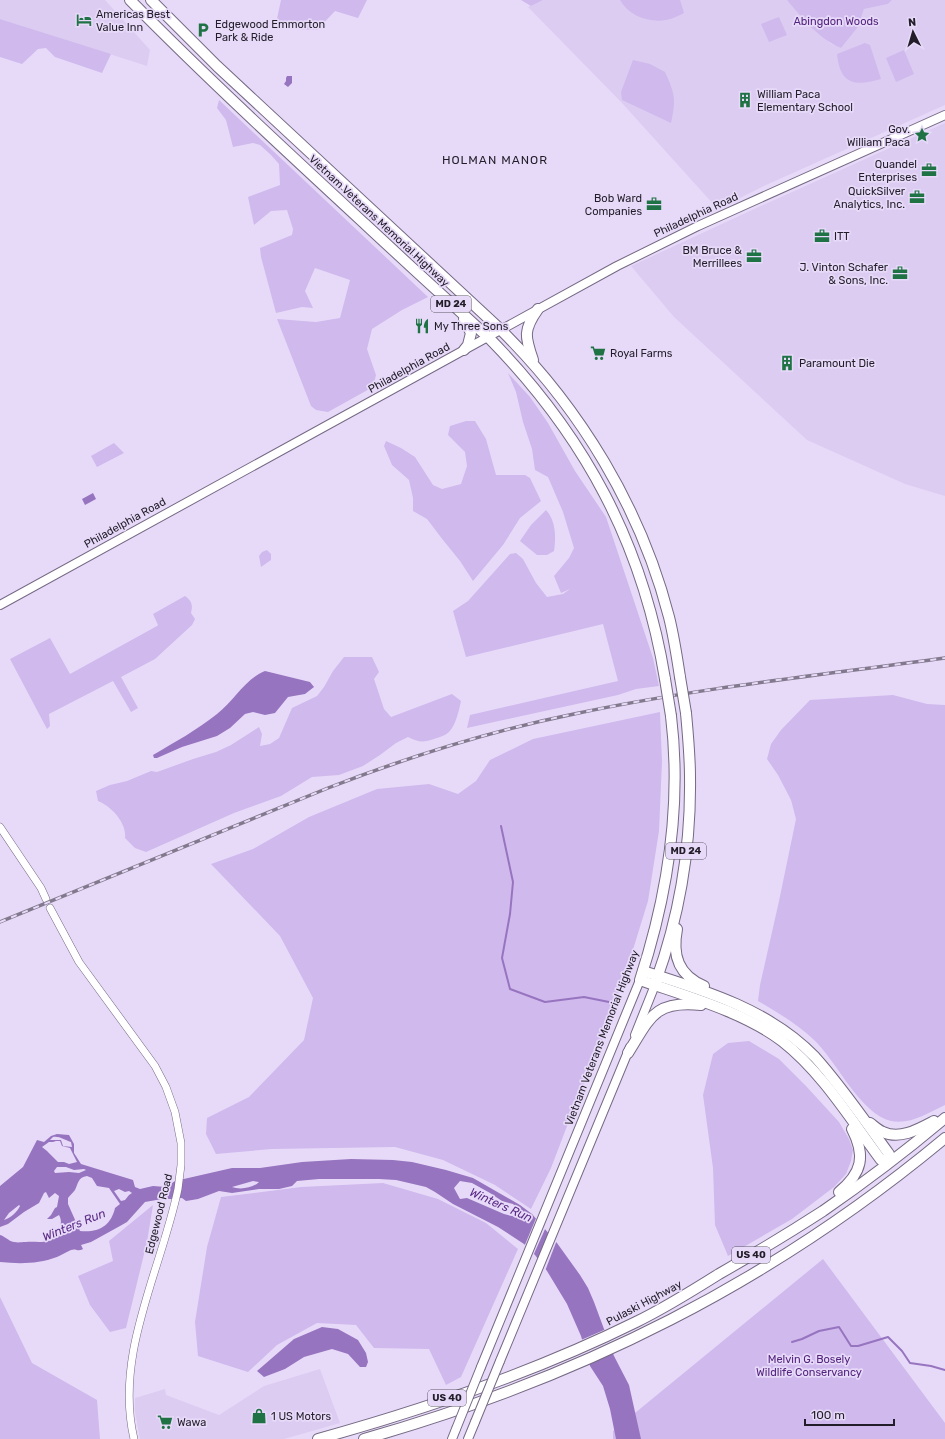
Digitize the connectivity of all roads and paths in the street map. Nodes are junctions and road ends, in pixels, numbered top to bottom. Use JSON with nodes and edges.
{"nodes":[{"id":1,"x":130,"y":0,"type":"edge"},
{"id":2,"x":151,"y":0,"type":"edge"},
{"id":3,"x":243,"y":90,"type":"junction"},
{"id":4,"x":233,"y":102,"type":"junction"},
{"id":5,"x":945,"y":115,"type":"edge"},
{"id":6,"x":538,"y":309,"type":"junction"},
{"id":7,"x":464,"y":315,"type":"junction"},
{"id":8,"x":501,"y":330,"type":"junction"},
{"id":9,"x":488,"y":337,"type":"junction"},
{"id":10,"x":464,"y":350,"type":"junction"},
{"id":11,"x":534,"y":364,"type":"junction"},
{"id":12,"x":0,"y":604,"type":"edge"},
{"id":13,"x":0,"y":827,"type":"edge"},
{"id":14,"x":46,"y":899,"type":"dead end"},
{"id":15,"x":678,"y":900,"type":"junction"},
{"id":16,"x":50,"y":908,"type":"dead end"},
{"id":17,"x":642,"y":975,"type":"junction"},
{"id":18,"x":657,"y":980,"type":"junction"},
{"id":19,"x":743,"y":1006,"type":"junction"},
{"id":20,"x":718,"y":1008,"type":"junction"},
{"id":21,"x":628,"y":1053,"type":"junction"},
{"id":22,"x":830,"y":1092,"type":"junction"},
{"id":23,"x":945,"y":1117,"type":"edge"},
{"id":24,"x":863,"y":1118,"type":"junction"},
{"id":25,"x":945,"y":1138,"type":"edge"},
{"id":26,"x":888,"y":1162,"type":"junction"},
{"id":27,"x":898,"y":1175,"type":"junction"},
{"id":28,"x":805,"y":1222,"type":"junction"},
{"id":29,"x":134,"y":1439,"type":"edge"},
{"id":30,"x":318,"y":1439,"type":"edge"},
{"id":31,"x":364,"y":1439,"type":"edge"},
{"id":32,"x":452,"y":1439,"type":"edge"},
{"id":33,"x":468,"y":1439,"type":"edge"}],
"edges":[{"from":1,"to":4,"type":"highway","name":"Vietnam Veterans Memorial Highway","number":"MD 24"},
{"from":2,"to":3,"type":"highway","name":"Vietnam Veterans Memorial Highway","number":"MD 24"},
{"from":3,"to":4,"type":"highway"},
{"from":3,"to":8,"type":"highway","name":"Vietnam Veterans Memorial Highway","number":"MD 24"},
{"from":4,"to":7,"type":"highway","name":"Vietnam Veterans Memorial Highway","number":"MD 24"},
{"from":5,"to":6,"type":"main road","name":"Philadelphia Road"},
{"from":6,"to":8,"type":"main road","name":"Philadelphia Road"},
{"from":6,"to":11,"type":"highway"},
{"from":7,"to":9,"type":"highway","name":"Vietnam Veterans Memorial Highway","number":"MD 24"},
{"from":7,"to":10,"type":"highway"},
{"from":8,"to":9,"type":"main road","name":"Philadelphia Road"},
{"from":8,"to":11,"type":"highway","name":"Vietnam Veterans Memorial Highway","number":"MD 24"},
{"from":9,"to":10,"type":"main road","name":"Philadelphia Road"},
{"from":9,"to":17,"type":"highway","name":"Vietnam Veterans Memorial Highway","number":"MD 24","bridge":true},
{"from":10,"to":12,"type":"main road","name":"Philadelphia Road"},
{"from":11,"to":15,"type":"highway","name":"Vietnam Veterans Memorial Highway","number":"MD 24","bridge":true},
{"from":13,"to":14,"type":"street"},
{"from":15,"to":18,"type":"highway","name":"Vietnam Veterans Memorial Highway","number":"MD 24"},
{"from":15,"to":19,"type":"highway"},
{"from":16,"to":29,"type":"street","name":"Edgewood Road"},
{"from":17,"to":18,"type":"highway"},
{"from":17,"to":32,"type":"main road","name":"Vietnam Veterans Memorial Highway","number":"MD 24","bridge":true},
{"from":18,"to":19,"type":"highway"},
{"from":18,"to":20,"type":"highway"},
{"from":18,"to":21,"type":"main road","name":"Vietnam Veterans Memorial Highway","number":"MD 24"},
{"from":19,"to":24,"type":"highway"},
{"from":20,"to":21,"type":"highway"},
{"from":20,"to":22,"type":"highway"},
{"from":21,"to":33,"type":"main road","name":"Vietnam Veterans Memorial Highway","number":"MD 24","bridge":true},
{"from":22,"to":26,"type":"highway"},
{"from":22,"to":28,"type":"highway"},
{"from":23,"to":24,"type":"highway"},
{"from":23,"to":26,"type":"highway","name":"Pulaski Highway","number":"US 40"},
{"from":24,"to":26,"type":"highway"},
{"from":25,"to":27,"type":"highway","number":"US 40"},
{"from":26,"to":27,"type":"highway"},
{"from":26,"to":28,"type":"highway","name":"Pulaski Highway","number":"US 40"},
{"from":27,"to":31,"type":"highway","number":"US 40"},
{"from":28,"to":30,"type":"highway","name":"Pulaski Highway","number":"US 40"}]}
